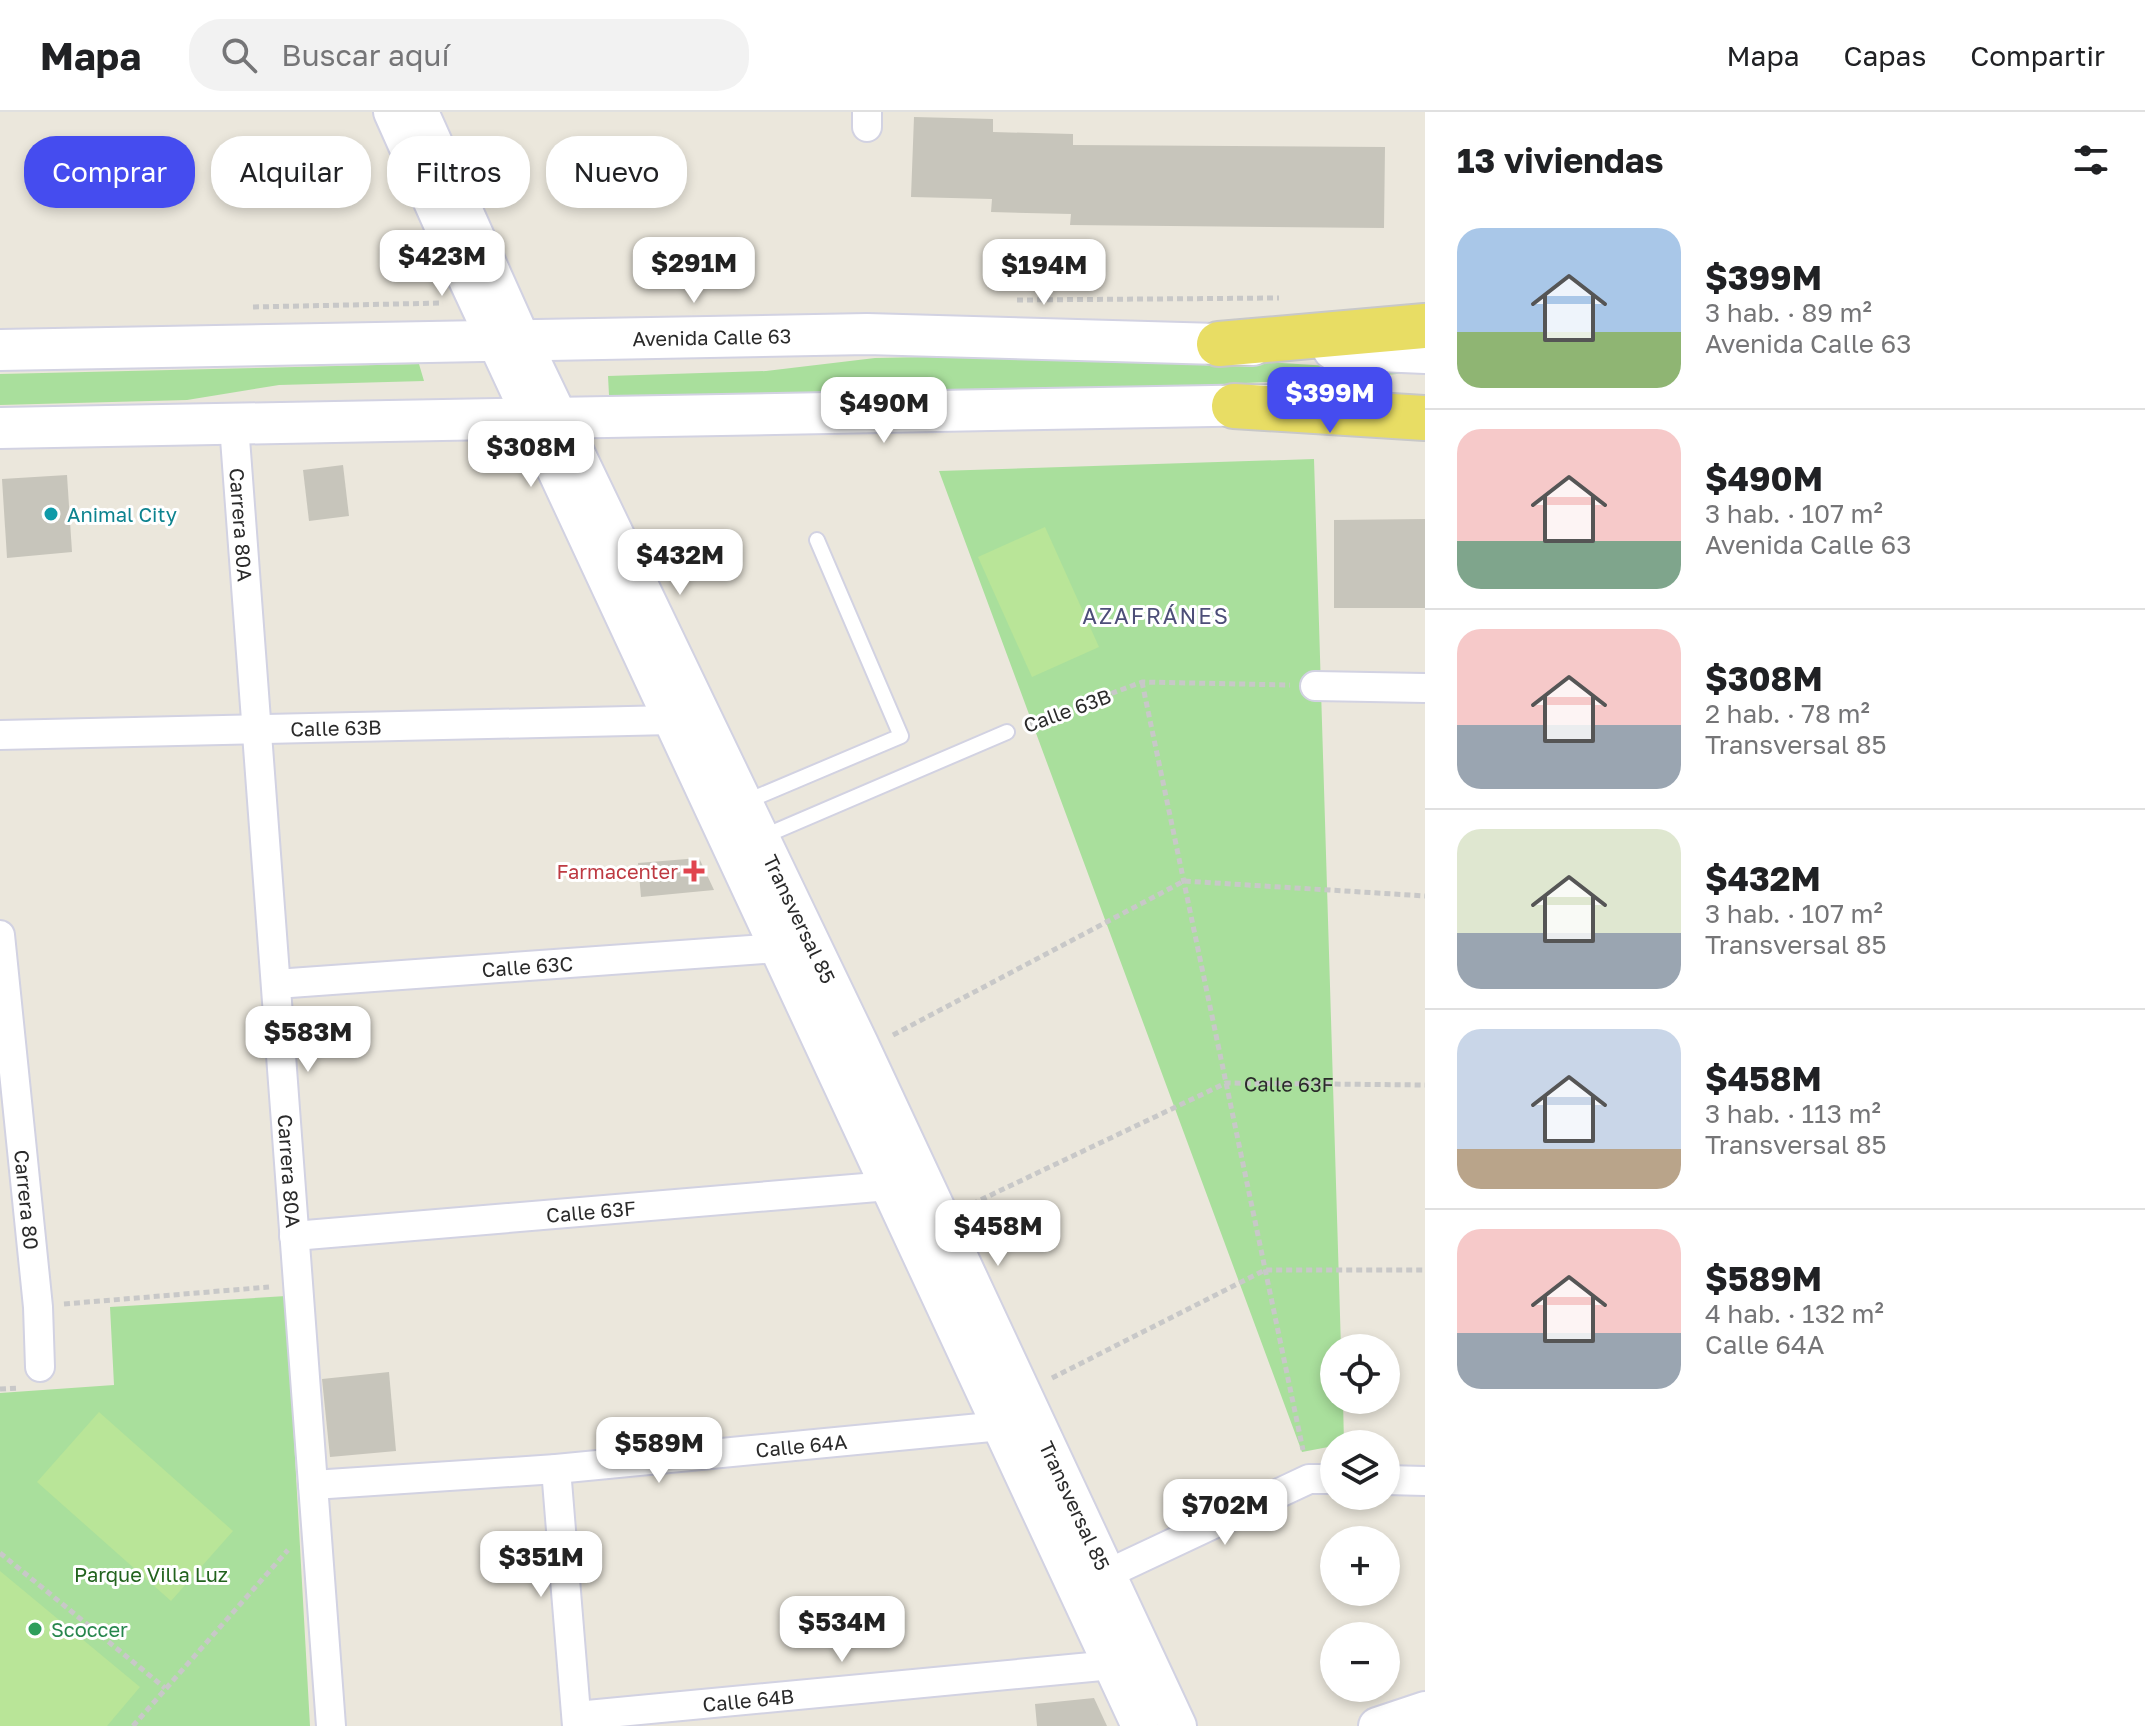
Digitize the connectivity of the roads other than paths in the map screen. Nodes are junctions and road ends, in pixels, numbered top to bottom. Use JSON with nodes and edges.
{"nodes":[{"id":1,"x":392,"y":112,"type":"edge"},
{"id":2,"x":420,"y":112,"type":"edge"},
{"id":3,"x":1425,"y":326,"type":"edge"},
{"id":4,"x":509,"y":340,"type":"junction"},
{"id":5,"x":1219,"y":344,"type":"junction"},
{"id":6,"x":0,"y":350,"type":"edge"},
{"id":7,"x":1425,"y":353,"type":"edge"},
{"id":8,"x":1425,"y":400,"type":"edge"},
{"id":9,"x":1234,"y":406,"type":"junction"},
{"id":10,"x":1425,"y":418,"type":"edge"},
{"id":11,"x":546,"y":419,"type":"junction"},
{"id":12,"x":234,"y":425,"type":"junction"},
{"id":13,"x":0,"y":428,"type":"edge"},
{"id":14,"x":817,"y":540,"type":"dead end"},
{"id":15,"x":1315,"y":686,"type":"road end"},
{"id":16,"x":1425,"y":688,"type":"edge"},
{"id":17,"x":672,"y":720,"type":"junction"},
{"id":18,"x":257,"y":729,"type":"junction"},
{"id":19,"x":1007,"y":732,"type":"road end"},
{"id":20,"x":0,"y":735,"type":"edge"},
{"id":21,"x":745,"y":802,"type":"junction"},
{"id":22,"x":747,"y":844,"type":"junction"},
{"id":23,"x":0,"y":935,"type":"edge"},
{"id":24,"x":778,"y":948,"type":"junction"},
{"id":25,"x":276,"y":984,"type":"junction"},
{"id":26,"x":889,"y":1186,"type":"junction"},
{"id":27,"x":294,"y":1236,"type":"junction"},
{"id":28,"x":40,"y":1367,"type":"dead end"},
{"id":29,"x":1001,"y":1426,"type":"junction"},
{"id":30,"x":556,"y":1469,"type":"junction"},
{"id":31,"x":1320,"y":1480,"type":"edge"},
{"id":32,"x":1400,"y":1480,"type":"edge"},
{"id":33,"x":1425,"y":1481,"type":"edge"},
{"id":34,"x":313,"y":1485,"type":"junction"},
{"id":35,"x":1107,"y":1574,"type":"junction"},
{"id":36,"x":1091,"y":1620,"type":"junction"},
{"id":37,"x":1112,"y":1665,"type":"junction"},
{"id":38,"x":1425,"y":1710,"type":"edge"},
{"id":39,"x":577,"y":1721,"type":"edge"},
{"id":40,"x":331,"y":1726,"type":"edge"},
{"id":41,"x":1140,"y":1726,"type":"edge"},
{"id":42,"x":1152,"y":1726,"type":"edge"},
{"id":43,"x":1178,"y":1726,"type":"edge"},
{"id":44,"x":1377,"y":1726,"type":"edge"}],
"edges":[{"from":1,"to":4,"type":"street","name":"Transversal 85"},
{"from":2,"to":4,"type":"street","name":"Transversal 85"},
{"from":3,"to":5,"type":"main road"},
{"from":4,"to":5,"type":"main road","name":"Avenida Calle 63"},
{"from":4,"to":6,"type":"main road","name":"Avenida Calle 63"},
{"from":4,"to":11,"type":"street","name":"Transversal 85"},
{"from":5,"to":7,"type":"main road","name":"Avenida Calle 63"},
{"from":8,"to":9,"type":"main road"},
{"from":9,"to":10,"type":"main road"},
{"from":9,"to":11,"type":"main road"},
{"from":11,"to":12,"type":"main road"},
{"from":11,"to":17,"type":"street","name":"Transversal 85"},
{"from":11,"to":21,"type":"street","name":"Transversal 85"},
{"from":12,"to":13,"type":"main road"},
{"from":12,"to":18,"type":"street","name":"Carrera 80A"},
{"from":14,"to":21,"type":"lane"},
{"from":15,"to":16,"type":"street"},
{"from":17,"to":18,"type":"street","name":"Calle 63B"},
{"from":17,"to":22,"type":"street","name":"Transversal 85"},
{"from":18,"to":20,"type":"street","name":"Calle 63B"},
{"from":18,"to":25,"type":"street","name":"Carrera 80A"},
{"from":19,"to":22,"type":"lane","name":"Calle 63B"},
{"from":21,"to":22,"type":"street","name":"Transversal 85"},
{"from":22,"to":24,"type":"street","name":"Transversal 85"},
{"from":22,"to":35,"type":"street","name":"Transversal 85"},
{"from":23,"to":28,"type":"street","name":"Carrera 80"},
{"from":24,"to":25,"type":"street","name":"Calle 63C"},
{"from":24,"to":26,"type":"street","name":"Transversal 85"},
{"from":25,"to":27,"type":"street","name":"Carrera 80A"},
{"from":26,"to":27,"type":"street","name":"Calle 63F"},
{"from":26,"to":29,"type":"street","name":"Transversal 85"},
{"from":27,"to":34,"type":"street","name":"Carrera 80A"},
{"from":29,"to":30,"type":"street","name":"Calle 64A"},
{"from":29,"to":36,"type":"street","name":"Transversal 85"},
{"from":30,"to":34,"type":"street","name":"Calle 64A"},
{"from":30,"to":39,"type":"street"},
{"from":31,"to":35,"type":"street"},
{"from":32,"to":33,"type":"street"},
{"from":34,"to":40,"type":"street","name":"Carrera 80A"},
{"from":35,"to":43,"type":"street","name":"Transversal 85"},
{"from":36,"to":37,"type":"street","name":"Transversal 85"},
{"from":36,"to":42,"type":"street"},
{"from":37,"to":39,"type":"street","name":"Calle 64B"},
{"from":37,"to":41,"type":"street","name":"Transversal 85"},
{"from":38,"to":44,"type":"street"}]}
